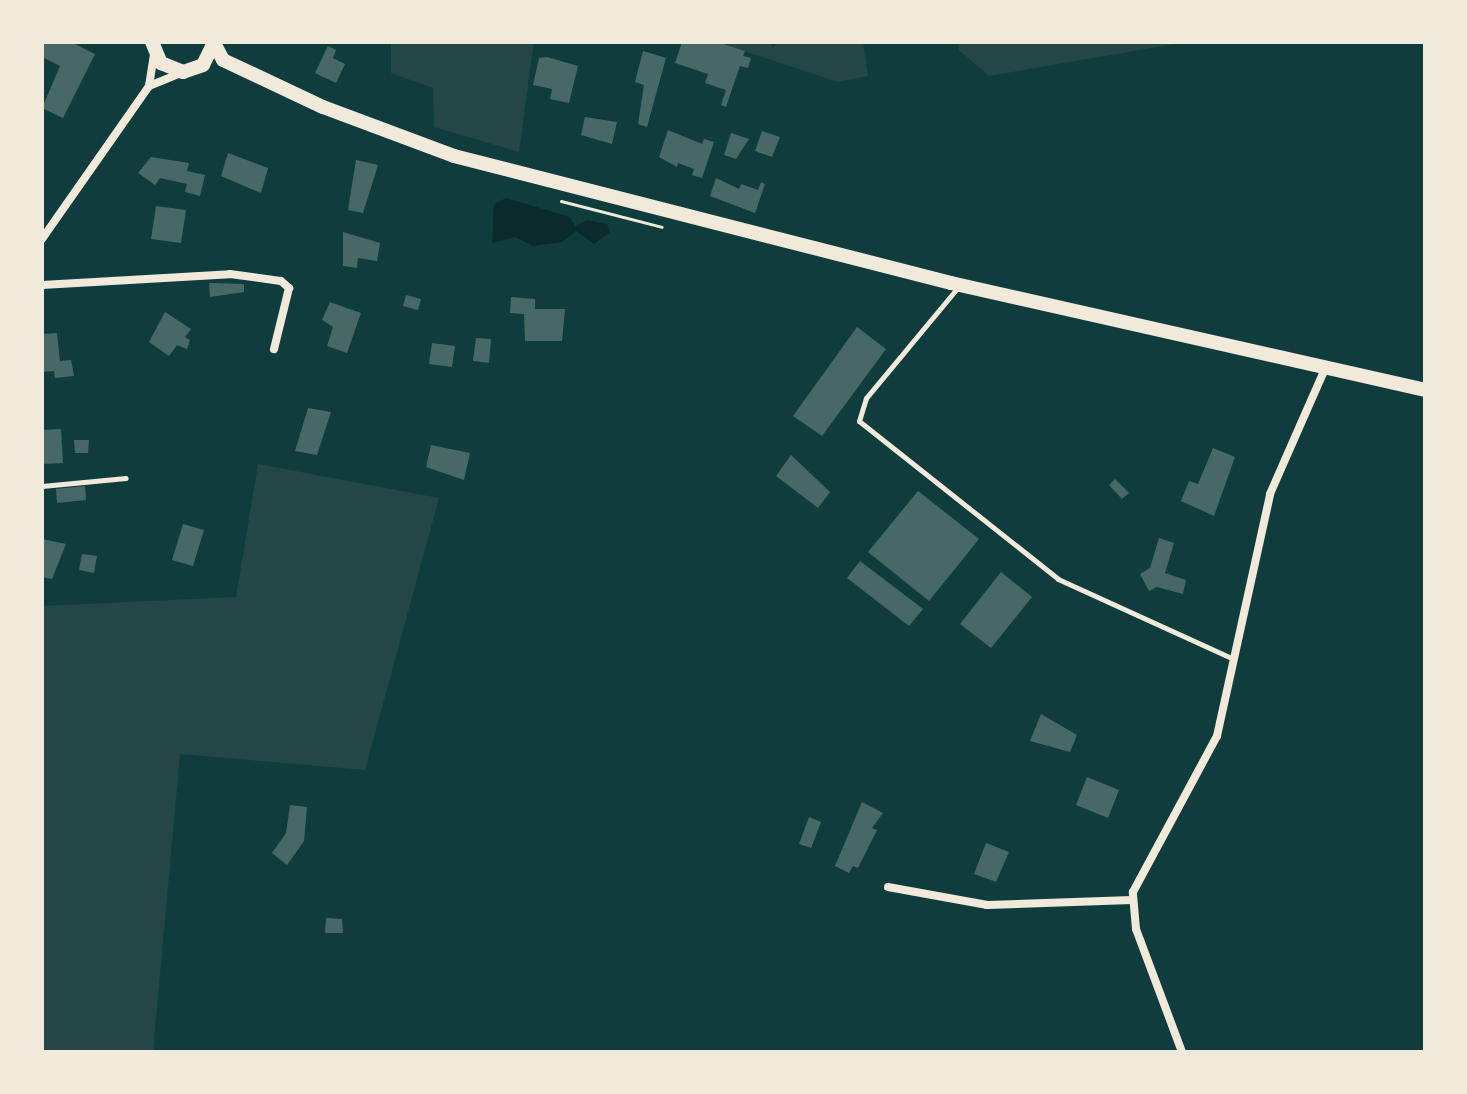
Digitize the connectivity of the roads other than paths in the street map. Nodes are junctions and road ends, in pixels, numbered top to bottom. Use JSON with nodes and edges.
{"nodes":[{"id":1,"x":214,"y":43,"type":"edge"},
{"id":2,"x":154,"y":48,"type":"edge"},
{"id":3,"x":223,"y":60,"type":"junction"},
{"id":4,"x":203,"y":65,"type":"junction"},
{"id":5,"x":183,"y":72,"type":"junction"},
{"id":6,"x":149,"y":86,"type":"junction"},
{"id":7,"x":42,"y":239,"type":"edge"},
{"id":8,"x":42,"y":285,"type":"edge"},
{"id":9,"x":960,"y":286,"type":"junction"},
{"id":10,"x":274,"y":349,"type":"dead end"},
{"id":11,"x":1325,"y":369,"type":"junction"},
{"id":12,"x":1425,"y":390,"type":"edge"},
{"id":13,"x":126,"y":478,"type":"dead end"},
{"id":14,"x":42,"y":486,"type":"edge"},
{"id":15,"x":1231,"y":658,"type":"junction"},
{"id":16,"x":888,"y":887,"type":"dead end"},
{"id":17,"x":1132,"y":900,"type":"junction"},
{"id":18,"x":1182,"y":1052,"type":"edge"}],
"edges":[{"from":1,"to":3,"type":"main road"},
{"from":1,"to":4,"type":"main road"},
{"from":2,"to":5,"type":"main road"},
{"from":2,"to":6,"type":"street"},
{"from":3,"to":4,"type":"main road"},
{"from":3,"to":9,"type":"main road"},
{"from":4,"to":5,"type":"main road"},
{"from":5,"to":6,"type":"street"},
{"from":6,"to":7,"type":"street"},
{"from":8,"to":10,"type":"street"},
{"from":9,"to":11,"type":"main road"},
{"from":9,"to":15,"type":"lane"},
{"from":11,"to":12,"type":"main road"},
{"from":11,"to":15,"type":"street"},
{"from":13,"to":14,"type":"lane"},
{"from":15,"to":17,"type":"street"},
{"from":16,"to":17,"type":"street"},
{"from":17,"to":18,"type":"street"}]}
